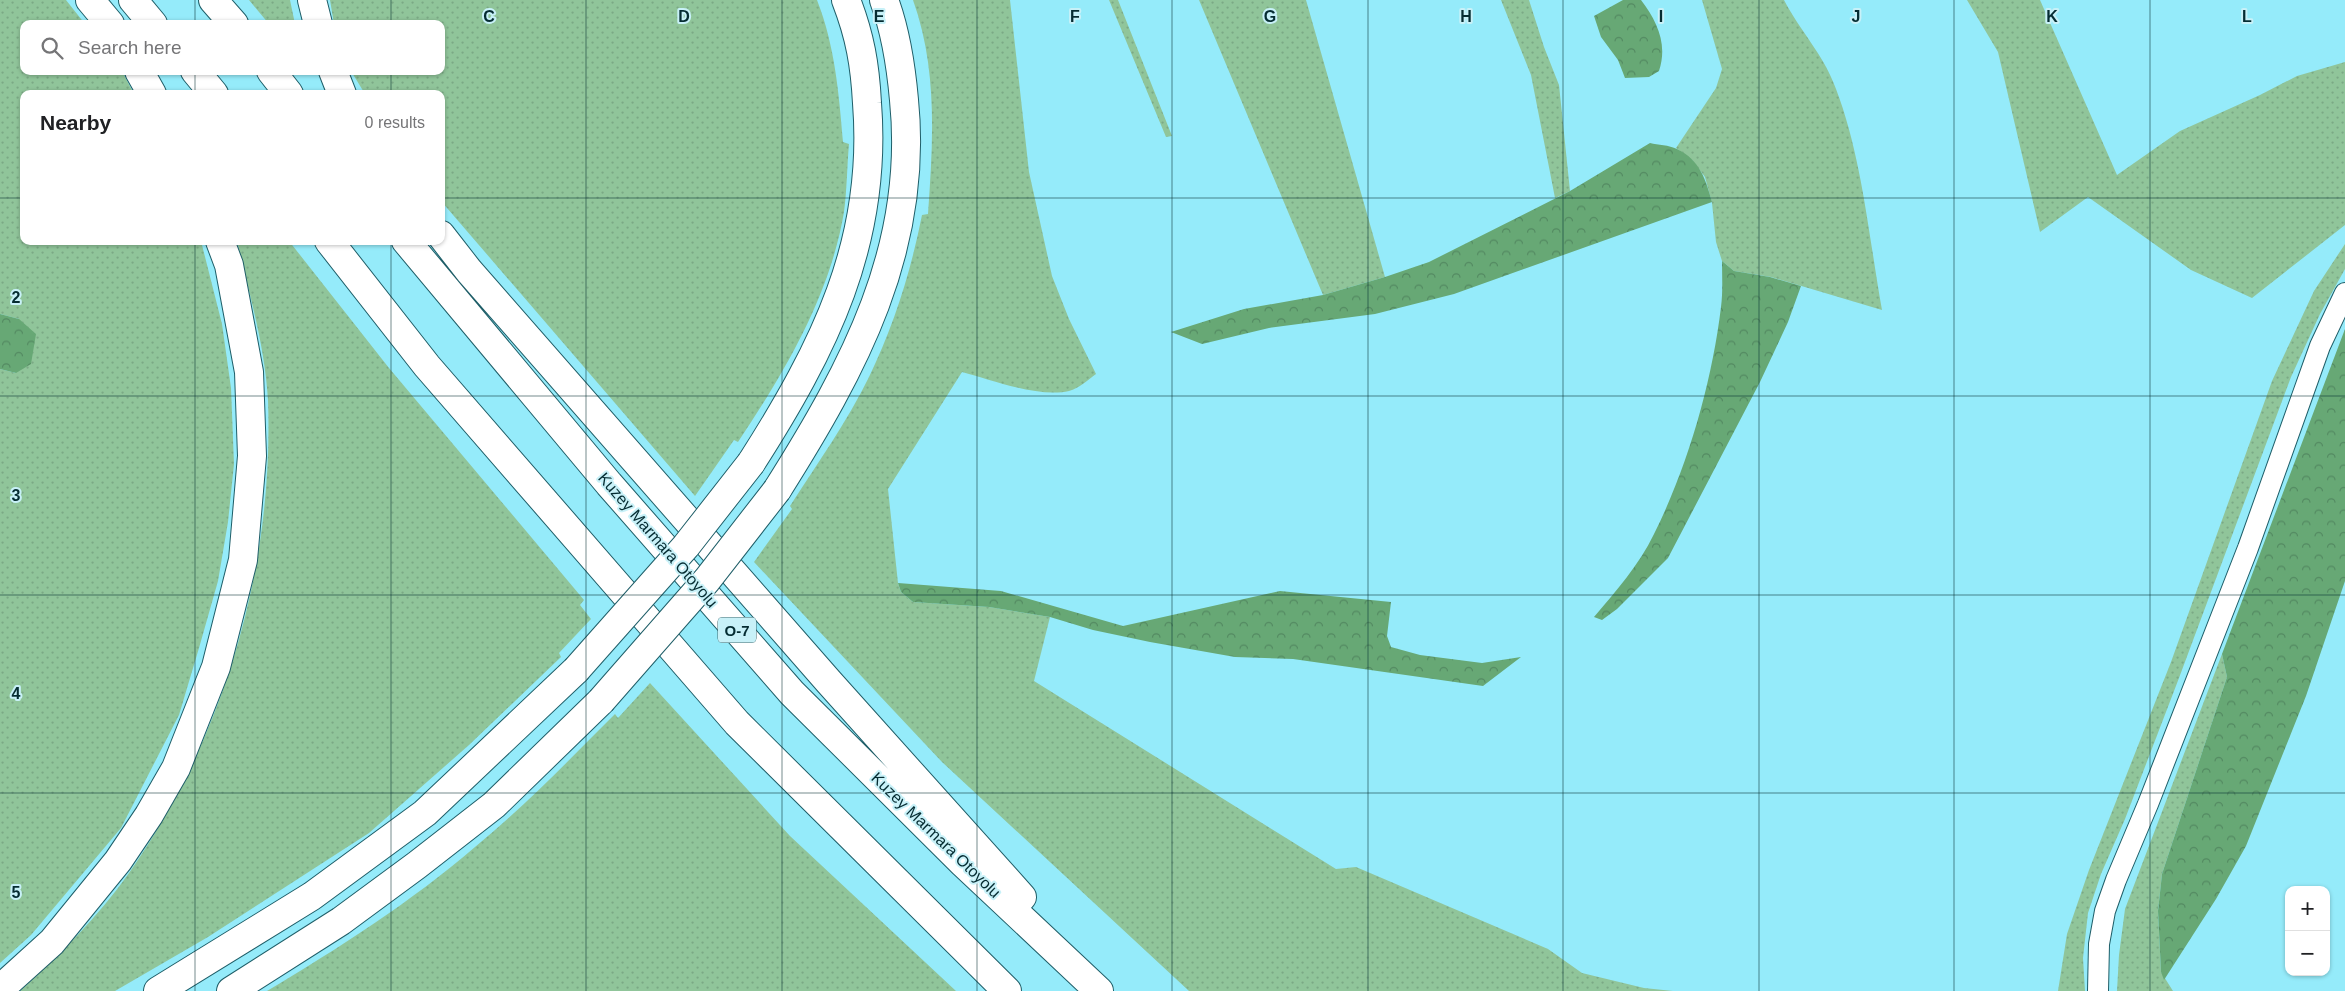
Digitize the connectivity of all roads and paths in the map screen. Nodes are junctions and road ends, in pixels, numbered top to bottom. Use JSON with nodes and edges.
{"nodes":[{"id":1,"x":90,"y":0,"type":"edge"},
{"id":2,"x":133,"y":0,"type":"edge"},
{"id":3,"x":213,"y":0,"type":"edge"},
{"id":4,"x":312,"y":0,"type":"edge"},
{"id":5,"x":846,"y":0,"type":"edge"},
{"id":6,"x":884,"y":0,"type":"edge"},
{"id":7,"x":107,"y":20,"type":"edge"},
{"id":8,"x":150,"y":20,"type":"edge"},
{"id":9,"x":230,"y":20,"type":"edge"},
{"id":10,"x":317,"y":20,"type":"edge"},
{"id":11,"x":141,"y":75,"type":"edge"},
{"id":12,"x":198,"y":75,"type":"edge"},
{"id":13,"x":274,"y":75,"type":"edge"},
{"id":14,"x":335,"y":75,"type":"edge"},
{"id":15,"x":150,"y":90,"type":"edge"},
{"id":16,"x":211,"y":90,"type":"edge"},
{"id":17,"x":286,"y":90,"type":"edge"},
{"id":18,"x":340,"y":90,"type":"edge"},
{"id":19,"x":445,"y":240,"type":"edge"},
{"id":20,"x":222,"y":245,"type":"edge"},
{"id":21,"x":332,"y":245,"type":"edge"},
{"id":22,"x":409,"y":245,"type":"edge"},
{"id":23,"x":2345,"y":293,"type":"edge"},
{"id":24,"x":0,"y":989,"type":"edge"},
{"id":25,"x":158,"y":991,"type":"edge"},
{"id":26,"x":231,"y":991,"type":"edge"},
{"id":27,"x":1007,"y":991,"type":"edge"},
{"id":28,"x":1099,"y":991,"type":"edge"},
{"id":29,"x":1107,"y":991,"type":"edge"},
{"id":30,"x":2098,"y":991,"type":"edge"}],
"edges":[{"from":1,"to":7,"type":"highway"},
{"from":2,"to":8,"type":"highway"},
{"from":3,"to":9,"type":"highway"},
{"from":4,"to":10,"type":"highway"},
{"from":5,"to":25,"type":"highway","bridge":true},
{"from":6,"to":26,"type":"highway","bridge":true},
{"from":11,"to":15,"type":"highway"},
{"from":12,"to":16,"type":"highway"},
{"from":13,"to":17,"type":"highway"},
{"from":14,"to":18,"type":"highway"},
{"from":19,"to":29,"type":"highway"},
{"from":20,"to":24,"type":"highway"},
{"from":21,"to":27,"type":"highway"},
{"from":22,"to":28,"type":"highway","name":"Kuzey Marmara Otoyolu","number":"O-7"},
{"from":23,"to":30,"type":"street"}]}
